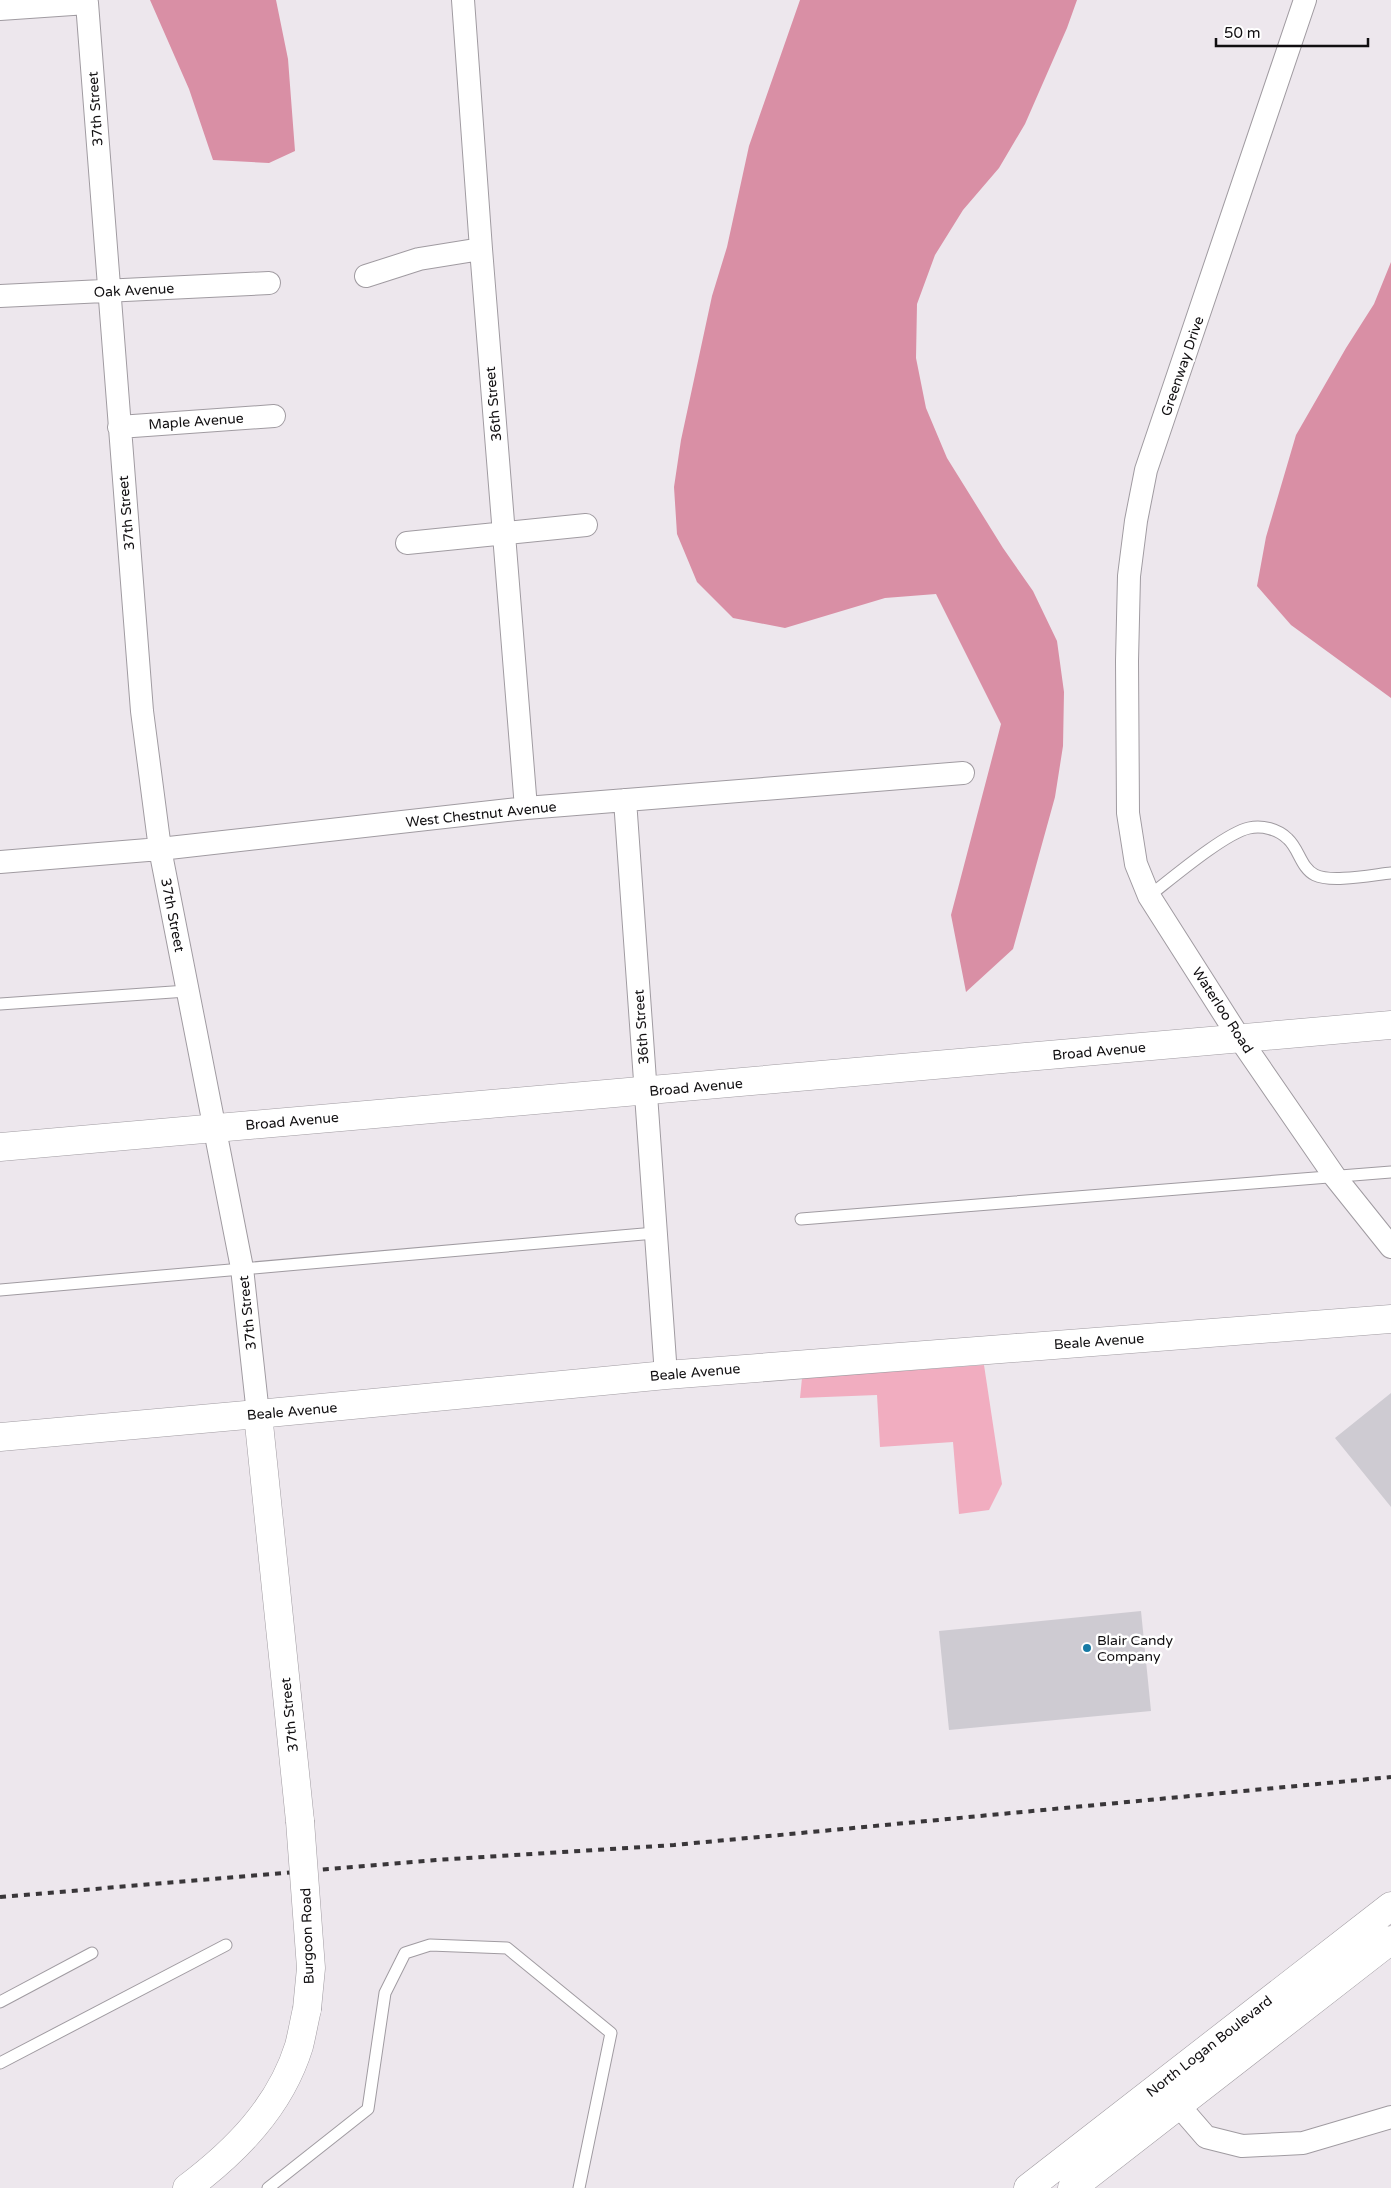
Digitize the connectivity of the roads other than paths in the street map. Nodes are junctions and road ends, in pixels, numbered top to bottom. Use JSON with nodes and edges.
{"nodes":[{"id":1,"x":463,"y":0,"type":"edge"},
{"id":2,"x":1305,"y":0,"type":"edge"},
{"id":3,"x":0,"y":9,"type":"edge"},
{"id":4,"x":480,"y":249,"type":"junction"},
{"id":5,"x":366,"y":276,"type":"dead end"},
{"id":6,"x":269,"y":283,"type":"dead end"},
{"id":7,"x":108,"y":291,"type":"junction"},
{"id":8,"x":0,"y":296,"type":"edge"},
{"id":9,"x":274,"y":416,"type":"dead end"},
{"id":10,"x":119,"y":427,"type":"junction"},
{"id":11,"x":586,"y":525,"type":"dead end"},
{"id":12,"x":504,"y":533,"type":"junction"},
{"id":13,"x":406,"y":543,"type":"dead end"},
{"id":14,"x":1127,"y":745,"type":"joint"},
{"id":15,"x":963,"y":773,"type":"dead end"},
{"id":16,"x":625,"y":800,"type":"junction"},
{"id":17,"x":526,"y":808,"type":"junction"},
{"id":18,"x":160,"y":849,"type":"junction"},
{"id":19,"x":0,"y":862,"type":"edge"},
{"id":20,"x":1391,"y":873,"type":"edge"},
{"id":21,"x":1149,"y":896,"type":"junction"},
{"id":22,"x":187,"y":991,"type":"junction"},
{"id":23,"x":0,"y":1004,"type":"edge"},
{"id":24,"x":1391,"y":1025,"type":"edge"},
{"id":25,"x":1240,"y":1038,"type":"junction"},
{"id":26,"x":645,"y":1091,"type":"junction"},
{"id":27,"x":214,"y":1127,"type":"junction"},
{"id":28,"x":0,"y":1147,"type":"edge"},
{"id":29,"x":1391,"y":1172,"type":"edge"},
{"id":30,"x":1335,"y":1177,"type":"junction"},
{"id":31,"x":801,"y":1219,"type":"dead end"},
{"id":32,"x":655,"y":1233,"type":"junction"},
{"id":33,"x":1391,"y":1247,"type":"edge"},
{"id":34,"x":242,"y":1268,"type":"junction"},
{"id":35,"x":0,"y":1290,"type":"edge"},
{"id":36,"x":1391,"y":1318,"type":"edge"},
{"id":37,"x":666,"y":1374,"type":"junction"},
{"id":38,"x":258,"y":1414,"type":"junction"},
{"id":39,"x":0,"y":1437,"type":"edge"},
{"id":40,"x":300,"y":1821,"type":"joint"},
{"id":41,"x":1391,"y":1906,"type":"edge"},
{"id":42,"x":1391,"y":1940,"type":"edge"},
{"id":43,"x":226,"y":1945,"type":"dead end"},
{"id":44,"x":92,"y":1953,"type":"dead end"},
{"id":45,"x":0,"y":2002,"type":"edge"},
{"id":46,"x":0,"y":2063,"type":"edge"},
{"id":47,"x":1160,"y":2083,"type":"junction"},
{"id":48,"x":1177,"y":2106,"type":"junction"},
{"id":49,"x":1391,"y":2117,"type":"edge"},
{"id":50,"x":187,"y":2188,"type":"edge"},
{"id":51,"x":268,"y":2188,"type":"edge"},
{"id":52,"x":579,"y":2188,"type":"edge"},
{"id":53,"x":1028,"y":2188,"type":"edge"},
{"id":54,"x":1072,"y":2188,"type":"edge"}],
"edges":[{"from":1,"to":4,"type":"street","name":"36th Street"},
{"from":2,"to":14,"type":"street","name":"Greenway Drive"},
{"from":3,"to":7,"type":"street","name":"37th Street"},
{"from":4,"to":5,"type":"street"},
{"from":4,"to":12,"type":"street","name":"36th Street"},
{"from":6,"to":7,"type":"street","name":"Oak Avenue"},
{"from":7,"to":8,"type":"street","name":"Oak Avenue"},
{"from":7,"to":10,"type":"street","name":"37th Street"},
{"from":9,"to":10,"type":"street","name":"Maple Avenue"},
{"from":10,"to":18,"type":"street","name":"37th Street"},
{"from":11,"to":12,"type":"street"},
{"from":12,"to":13,"type":"street"},
{"from":12,"to":17,"type":"street","name":"36th Street"},
{"from":14,"to":21,"type":"street","name":"Waterloo Road"},
{"from":15,"to":16,"type":"street","name":"West Chestnut Avenue"},
{"from":16,"to":17,"type":"street","name":"West Chestnut Avenue"},
{"from":16,"to":26,"type":"street","name":"36th Street"},
{"from":17,"to":18,"type":"street","name":"West Chestnut Avenue"},
{"from":18,"to":19,"type":"street","name":"West Chestnut Avenue"},
{"from":18,"to":22,"type":"street","name":"37th Street"},
{"from":20,"to":21,"type":"lane"},
{"from":21,"to":25,"type":"street","name":"Waterloo Road"},
{"from":22,"to":23,"type":"lane"},
{"from":22,"to":27,"type":"street","name":"37th Street"},
{"from":24,"to":25,"type":"main road","name":"Broad Avenue"},
{"from":25,"to":26,"type":"main road","name":"Broad Avenue"},
{"from":25,"to":30,"type":"street","name":"Waterloo Road"},
{"from":26,"to":27,"type":"main road","name":"Broad Avenue"},
{"from":26,"to":32,"type":"street","name":"36th Street"},
{"from":27,"to":28,"type":"main road","name":"Broad Avenue"},
{"from":27,"to":34,"type":"street","name":"37th Street"},
{"from":29,"to":30,"type":"lane"},
{"from":30,"to":31,"type":"lane"},
{"from":30,"to":33,"type":"street","name":"Waterloo Road"},
{"from":32,"to":34,"type":"lane"},
{"from":32,"to":37,"type":"street","name":"36th Street"},
{"from":34,"to":35,"type":"lane"},
{"from":34,"to":38,"type":"street","name":"37th Street"},
{"from":36,"to":37,"type":"main road","name":"Beale Avenue"},
{"from":37,"to":38,"type":"main road","name":"Beale Avenue"},
{"from":38,"to":39,"type":"main road","name":"Beale Avenue"},
{"from":38,"to":40,"type":"main road","name":"37th Street"},
{"from":40,"to":50,"type":"main road","name":"Burgoon Road","bridge":true},
{"from":41,"to":47,"type":"main road","name":"North Logan Boulevard"},
{"from":42,"to":48,"type":"main road","name":"North Logan Boulevard"},
{"from":43,"to":46,"type":"lane"},
{"from":44,"to":45,"type":"lane"},
{"from":47,"to":48,"type":"street"},
{"from":47,"to":53,"type":"main road","name":"North Logan Boulevard"},
{"from":48,"to":49,"type":"street"},
{"from":48,"to":54,"type":"main road","name":"North Logan Boulevard"},
{"from":51,"to":52,"type":"lane"}]}
